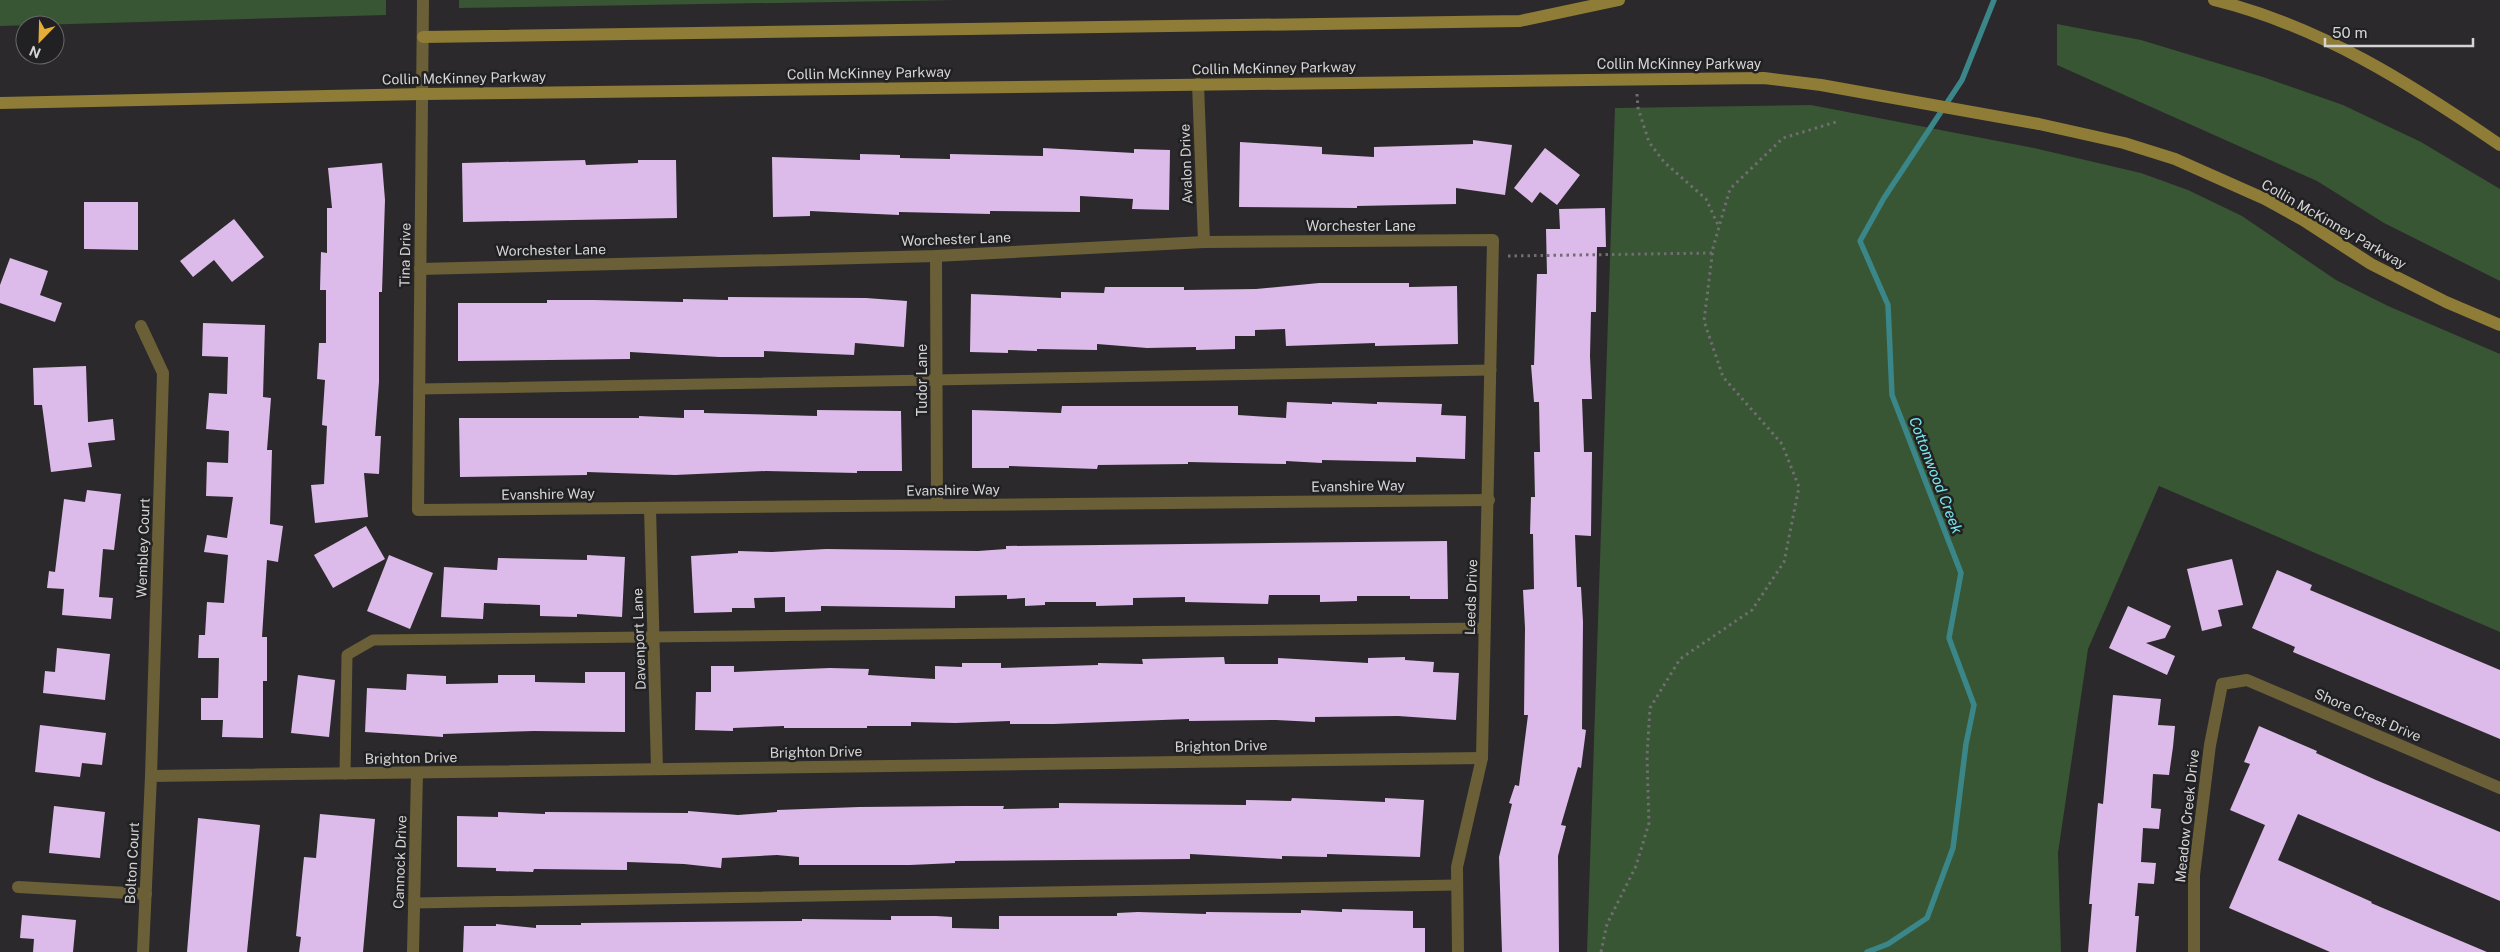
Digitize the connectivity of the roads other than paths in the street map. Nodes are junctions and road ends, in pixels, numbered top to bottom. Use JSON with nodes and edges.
{"nodes":[{"id":1,"x":423,"y":0,"type":"edge"},
{"id":2,"x":1619,"y":0,"type":"edge"},
{"id":3,"x":2214,"y":0,"type":"edge"},
{"id":4,"x":423,"y":37,"type":"junction"},
{"id":5,"x":1198,"y":84,"type":"junction"},
{"id":6,"x":422,"y":94,"type":"junction"},
{"id":7,"x":0,"y":103,"type":"edge"},
{"id":8,"x":2500,"y":146,"type":"edge"},
{"id":9,"x":1493,"y":240,"type":"joint"},
{"id":10,"x":1204,"y":242,"type":"junction"},
{"id":11,"x":936,"y":256,"type":"junction"},
{"id":12,"x":420,"y":269,"type":"junction"},
{"id":13,"x":2500,"y":325,"type":"edge"},
{"id":14,"x":141,"y":326,"type":"dead end"},
{"id":15,"x":1491,"y":370,"type":"junction"},
{"id":16,"x":936,"y":379,"type":"junction"},
{"id":17,"x":419,"y":389,"type":"junction"},
{"id":18,"x":1489,"y":500,"type":"junction"},
{"id":19,"x":937,"y":505,"type":"junction"},
{"id":20,"x":650,"y":508,"type":"junction"},
{"id":21,"x":418,"y":510,"type":"joint"},
{"id":22,"x":1485,"y":628,"type":"junction"},
{"id":23,"x":654,"y":639,"type":"junction"},
{"id":24,"x":2222,"y":684,"type":"joint"},
{"id":25,"x":1482,"y":758,"type":"junction"},
{"id":26,"x":657,"y":769,"type":"junction"},
{"id":27,"x":418,"y":772,"type":"junction"},
{"id":28,"x":345,"y":774,"type":"junction"},
{"id":29,"x":152,"y":776,"type":"junction"},
{"id":30,"x":2500,"y":788,"type":"edge"},
{"id":31,"x":1457,"y":885,"type":"junction"},
{"id":32,"x":18,"y":887,"type":"dead end"},
{"id":33,"x":146,"y":894,"type":"junction"},
{"id":34,"x":414,"y":903,"type":"junction"},
{"id":35,"x":143,"y":952,"type":"edge"},
{"id":36,"x":413,"y":952,"type":"edge"},
{"id":37,"x":1458,"y":952,"type":"edge"},
{"id":38,"x":2194,"y":952,"type":"edge"}],
"edges":[{"from":1,"to":4,"type":"street","name":"Tina Drive"},
{"from":2,"to":4,"type":"street"},
{"from":3,"to":8,"type":"street"},
{"from":4,"to":6,"type":"street","name":"Tina Drive"},
{"from":5,"to":6,"type":"street","name":"Collin McKinney Parkway"},
{"from":5,"to":10,"type":"street","name":"Avalon Drive"},
{"from":5,"to":13,"type":"street","name":"Collin McKinney Parkway"},
{"from":6,"to":7,"type":"street","name":"Collin McKinney Parkway"},
{"from":6,"to":12,"type":"street","name":"Tina Drive"},
{"from":9,"to":10,"type":"street","name":"Worchester Lane"},
{"from":9,"to":15,"type":"street","name":"Leeds Drive"},
{"from":10,"to":11,"type":"street","name":"Worchester Lane"},
{"from":11,"to":12,"type":"street","name":"Worchester Lane"},
{"from":11,"to":16,"type":"street","name":"Tudor Lane"},
{"from":12,"to":17,"type":"street","name":"Tina Drive"},
{"from":14,"to":29,"type":"street","name":"Wembley Court"},
{"from":15,"to":16,"type":"lane"},
{"from":15,"to":18,"type":"street","name":"Leeds Drive"},
{"from":16,"to":17,"type":"lane"},
{"from":16,"to":19,"type":"street","name":"Tudor Lane"},
{"from":17,"to":21,"type":"street","name":"Tina Drive"},
{"from":18,"to":19,"type":"street","name":"Evanshire Way"},
{"from":18,"to":22,"type":"street","name":"Leeds Drive"},
{"from":19,"to":20,"type":"street","name":"Evanshire Way"},
{"from":20,"to":21,"type":"street","name":"Evanshire Way"},
{"from":20,"to":23,"type":"street","name":"Davenport Lane"},
{"from":22,"to":23,"type":"lane"},
{"from":22,"to":25,"type":"street","name":"Leeds Drive"},
{"from":23,"to":26,"type":"street","name":"Davenport Lane"},
{"from":23,"to":28,"type":"lane"},
{"from":24,"to":30,"type":"street","name":"Shore Crest Drive"},
{"from":24,"to":38,"type":"street","name":"Meadow Creek Drive"},
{"from":25,"to":26,"type":"street","name":"Brighton Drive"},
{"from":25,"to":31,"type":"street","name":"Leeds Drive"},
{"from":26,"to":27,"type":"street","name":"Brighton Drive"},
{"from":27,"to":28,"type":"street","name":"Brighton Drive"},
{"from":27,"to":34,"type":"street","name":"Cannock Drive"},
{"from":28,"to":29,"type":"street","name":"Brighton Drive"},
{"from":29,"to":33,"type":"street","name":"Bolton Court"},
{"from":31,"to":34,"type":"lane"},
{"from":31,"to":37,"type":"street","name":"Leeds Drive"},
{"from":32,"to":33,"type":"street"},
{"from":33,"to":35,"type":"street","name":"Bolton Court"},
{"from":34,"to":36,"type":"street","name":"Cannock Drive"}]}
